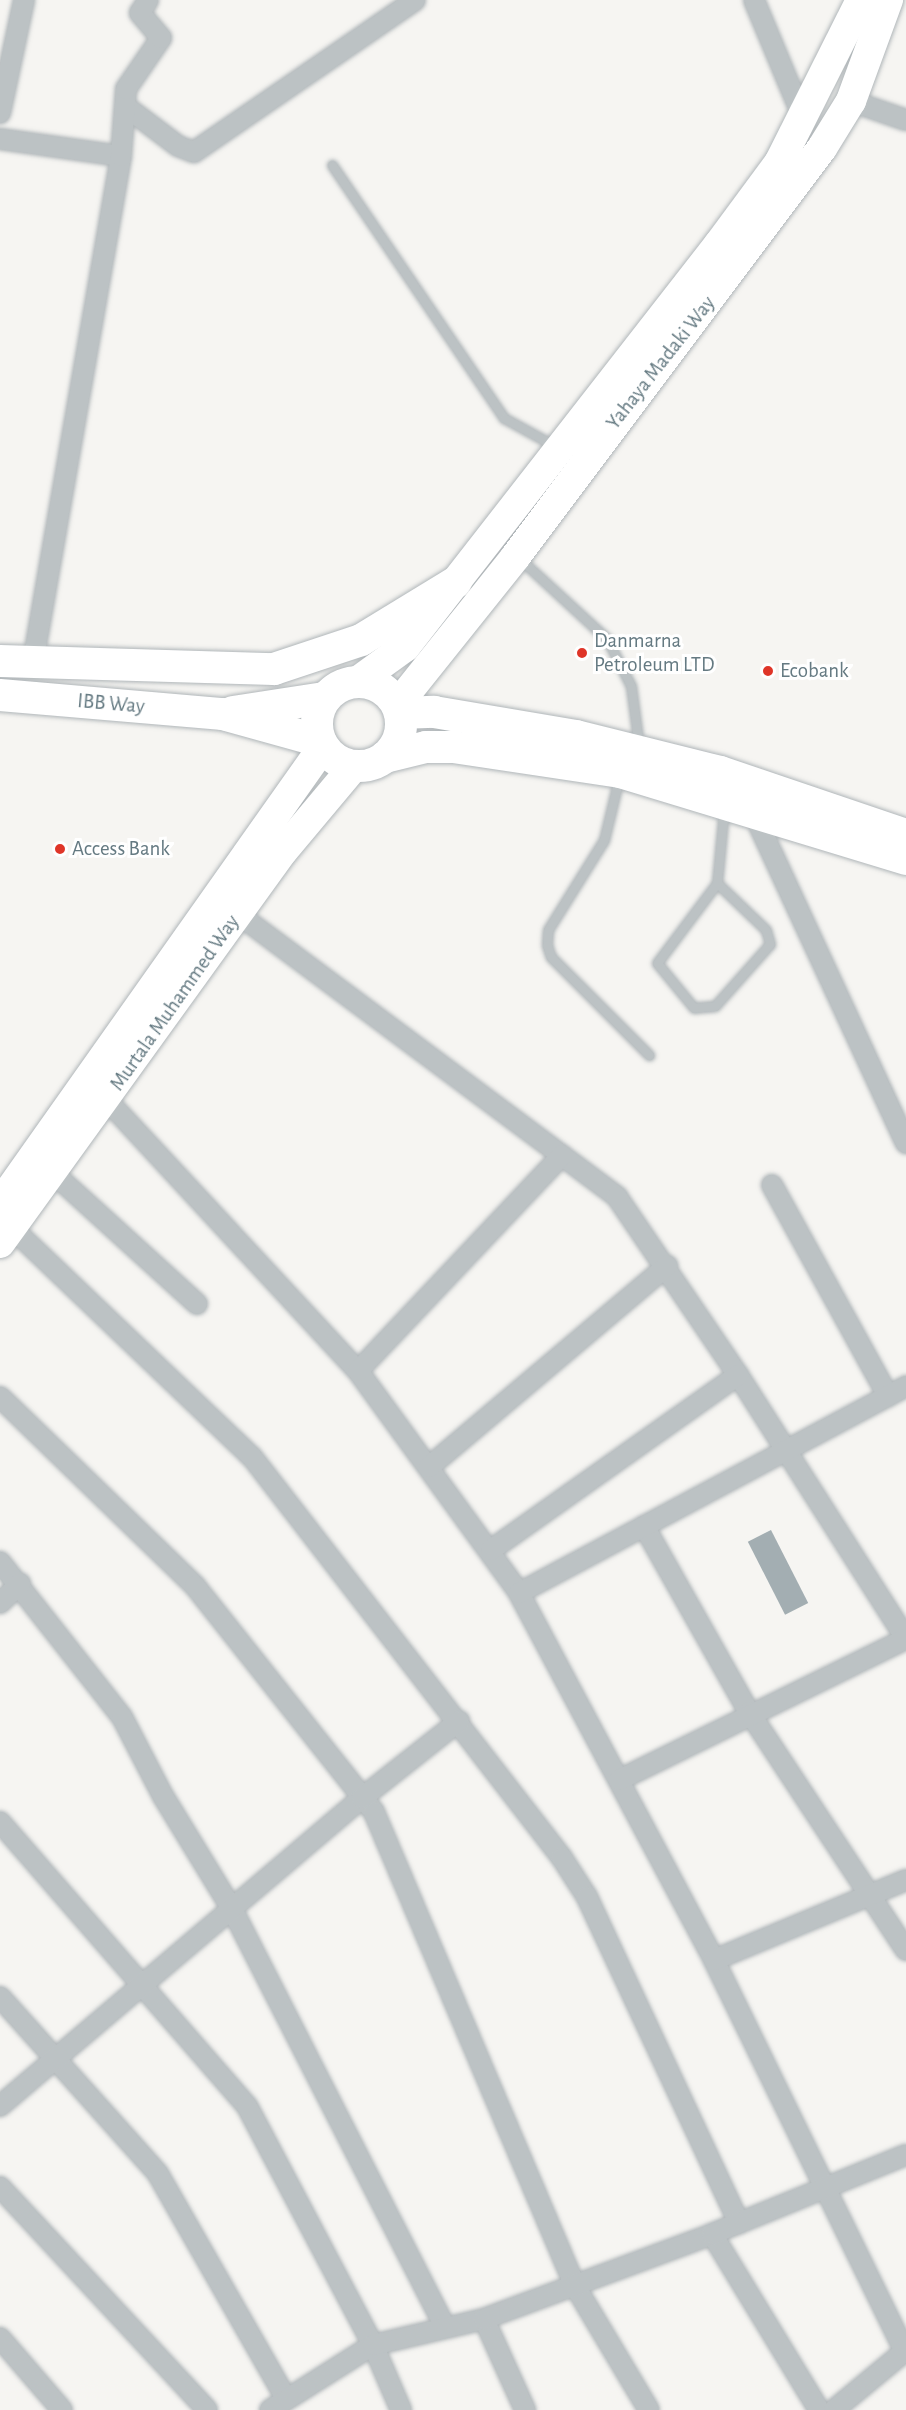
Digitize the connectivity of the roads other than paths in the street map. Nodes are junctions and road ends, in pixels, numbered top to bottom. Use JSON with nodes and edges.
{"nodes":[{"id":1,"x":24,"y":0,"type":"edge"},
{"id":2,"x":148,"y":0,"type":"edge"},
{"id":3,"x":415,"y":0,"type":"edge"},
{"id":4,"x":753,"y":0,"type":"edge"},
{"id":5,"x":861,"y":0,"type":"edge"},
{"id":6,"x":888,"y":0,"type":"edge"},
{"id":7,"x":851,"y":101,"type":"junction"},
{"id":8,"x":125,"y":106,"type":"junction"},
{"id":9,"x":0,"y":114,"type":"edge"},
{"id":10,"x":804,"y":120,"type":"junction"},
{"id":11,"x":906,"y":120,"type":"edge"},
{"id":12,"x":0,"y":139,"type":"edge"},
{"id":13,"x":121,"y":156,"type":"junction"},
{"id":14,"x":332,"y":165,"type":"dead end"},
{"id":15,"x":702,"y":289,"type":"junction"},
{"id":16,"x":677,"y":322,"type":"junction"},
{"id":17,"x":563,"y":450,"type":"junction"},
{"id":18,"x":516,"y":556,"type":"junction"},
{"id":19,"x":456,"y":582,"type":"junction"},
{"id":20,"x":0,"y":662,"type":"edge"},
{"id":21,"x":33,"y":662,"type":"junction"},
{"id":22,"x":358,"y":681,"type":"junction"},
{"id":23,"x":0,"y":695,"type":"edge"},
{"id":24,"x":324,"y":699,"type":"junction"},
{"id":25,"x":399,"y":708,"type":"junction"},
{"id":26,"x":223,"y":714,"type":"junction"},
{"id":27,"x":321,"y":744,"type":"junction"},
{"id":28,"x":385,"y":757,"type":"junction"},
{"id":29,"x":630,"y":762,"type":"junction"},
{"id":30,"x":354,"y":766,"type":"junction"},
{"id":31,"x":738,"y":805,"type":"junction"},
{"id":32,"x":829,"y":820,"type":"junction"},
{"id":33,"x":906,"y":835,"type":"edge"},
{"id":34,"x":906,"y":859,"type":"edge"},
{"id":35,"x":717,"y":884,"type":"junction"},
{"id":36,"x":238,"y":914,"type":"junction"},
{"id":37,"x":649,"y":1055,"type":"dead end"},
{"id":38,"x":106,"y":1099,"type":"junction"},
{"id":39,"x":906,"y":1143,"type":"edge"},
{"id":40,"x":562,"y":1155,"type":"junction"},
{"id":41,"x":52,"y":1172,"type":"junction"},
{"id":42,"x":772,"y":1185,"type":"dead end"},
{"id":43,"x":4,"y":1225,"type":"edge"},
{"id":44,"x":667,"y":1266,"type":"junction"},
{"id":45,"x":197,"y":1304,"type":"dead end"},
{"id":46,"x":358,"y":1371,"type":"junction"},
{"id":47,"x":738,"y":1375,"type":"junction"},
{"id":48,"x":906,"y":1386,"type":"edge"},
{"id":49,"x":888,"y":1396,"type":"junction"},
{"id":50,"x":0,"y":1397,"type":"edge"},
{"id":51,"x":785,"y":1449,"type":"junction"},
{"id":52,"x":429,"y":1467,"type":"junction"},
{"id":53,"x":644,"y":1526,"type":"junction"},
{"id":54,"x":491,"y":1550,"type":"junction"},
{"id":55,"x":0,"y":1562,"type":"edge"},
{"id":56,"x":20,"y":1584,"type":"junction"},
{"id":57,"x":519,"y":1593,"type":"junction"},
{"id":58,"x":0,"y":1603,"type":"edge"},
{"id":59,"x":906,"y":1639,"type":"edge"},
{"id":60,"x":749,"y":1712,"type":"junction"},
{"id":61,"x":459,"y":1721,"type":"junction"},
{"id":62,"x":619,"y":1780,"type":"junction"},
{"id":63,"x":362,"y":1798,"type":"junction"},
{"id":64,"x":0,"y":1822,"type":"edge"},
{"id":65,"x":906,"y":1880,"type":"edge"},
{"id":66,"x":872,"y":1895,"type":"junction"},
{"id":67,"x":232,"y":1909,"type":"junction"},
{"id":68,"x":906,"y":1950,"type":"edge"},
{"id":69,"x":714,"y":1960,"type":"junction"},
{"id":70,"x":142,"y":1985,"type":"junction"},
{"id":71,"x":0,"y":1997,"type":"edge"},
{"id":72,"x":56,"y":2062,"type":"junction"},
{"id":73,"x":0,"y":2106,"type":"edge"},
{"id":74,"x":906,"y":2155,"type":"edge"},
{"id":75,"x":825,"y":2186,"type":"junction"},
{"id":76,"x":0,"y":2187,"type":"edge"},
{"id":77,"x":739,"y":2223,"type":"junction"},
{"id":78,"x":712,"y":2234,"type":"junction"},
{"id":79,"x":575,"y":2286,"type":"junction"},
{"id":80,"x":484,"y":2319,"type":"junction"},
{"id":81,"x":445,"y":2327,"type":"junction"},
{"id":82,"x":0,"y":2338,"type":"edge"},
{"id":83,"x":373,"y":2345,"type":"junction"},
{"id":84,"x":906,"y":2352,"type":"edge"},
{"id":85,"x":276,"y":2406,"type":"edge"},
{"id":86,"x":62,"y":2410,"type":"edge"},
{"id":87,"x":207,"y":2410,"type":"edge"},
{"id":88,"x":401,"y":2410,"type":"edge"},
{"id":89,"x":525,"y":2410,"type":"edge"},
{"id":90,"x":649,"y":2410,"type":"edge"},
{"id":91,"x":819,"y":2410,"type":"edge"},
{"id":92,"x":834,"y":2410,"type":"edge"}],
"edges":[{"from":1,"to":9,"type":"street"},
{"from":2,"to":8,"type":"street"},
{"from":3,"to":8,"type":"street"},
{"from":4,"to":10,"type":"street"},
{"from":5,"to":10,"type":"main road","name":"Yahaya Madaki Way"},
{"from":6,"to":7,"type":"main road","name":"Yahaya Madaki Way"},
{"from":7,"to":11,"type":"street"},
{"from":7,"to":15,"type":"main road","name":"Yahaya Madaki Way"},
{"from":8,"to":13,"type":"street"},
{"from":10,"to":15,"type":"main road","name":"Yahaya Madaki Way"},
{"from":12,"to":13,"type":"street"},
{"from":13,"to":21,"type":"street"},
{"from":14,"to":17,"type":"lane"},
{"from":15,"to":16,"type":"main road","name":"Yahaya Madaki Way"},
{"from":16,"to":17,"type":"main road","name":"Yahaya Madaki Way"},
{"from":16,"to":18,"type":"main road","name":"Yahaya Madaki Way"},
{"from":17,"to":19,"type":"main road","name":"Yahaya Madaki Way"},
{"from":18,"to":25,"type":"main road","name":"Yahaya Madaki Way"},
{"from":18,"to":29,"type":"lane"},
{"from":19,"to":21,"type":"highway"},
{"from":19,"to":22,"type":"main road","name":"Yahaya Madaki Way"},
{"from":20,"to":21,"type":"highway"},
{"from":22,"to":24,"type":"highway"},
{"from":22,"to":25,"type":"highway"},
{"from":23,"to":26,"type":"highway","name":"IBB Way"},
{"from":24,"to":26,"type":"highway","name":"IBB Way"},
{"from":24,"to":27,"type":"highway"},
{"from":25,"to":28,"type":"highway"},
{"from":25,"to":29,"type":"highway"},
{"from":26,"to":27,"type":"highway","name":"IBB Way"},
{"from":27,"to":30,"type":"highway"},
{"from":27,"to":43,"type":"main road","name":"Murtala Muhammed Way"},
{"from":28,"to":29,"type":"highway"},
{"from":28,"to":30,"type":"highway"},
{"from":29,"to":31,"type":"highway"},
{"from":29,"to":32,"type":"highway"},
{"from":29,"to":37,"type":"lane"},
{"from":30,"to":36,"type":"main road","name":"Murtala Muhammed Way"},
{"from":31,"to":32,"type":"highway"},
{"from":31,"to":35,"type":"lane"},
{"from":31,"to":39,"type":"street"},
{"from":32,"to":33,"type":"highway"},
{"from":32,"to":34,"type":"highway"},
{"from":35,"to":35,"type":"lane"},
{"from":36,"to":38,"type":"main road","name":"Murtala Muhammed Way"},
{"from":36,"to":40,"type":"street"},
{"from":38,"to":41,"type":"main road","name":"Murtala Muhammed Way"},
{"from":38,"to":46,"type":"street"},
{"from":40,"to":44,"type":"street"},
{"from":40,"to":46,"type":"street"},
{"from":41,"to":43,"type":"main road","name":"Murtala Muhammed Way"},
{"from":41,"to":45,"type":"street"},
{"from":42,"to":49,"type":"street"},
{"from":43,"to":61,"type":"street"},
{"from":44,"to":47,"type":"street"},
{"from":44,"to":52,"type":"street"},
{"from":46,"to":52,"type":"street"},
{"from":47,"to":51,"type":"street"},
{"from":47,"to":54,"type":"street"},
{"from":48,"to":49,"type":"street"},
{"from":49,"to":51,"type":"street"},
{"from":50,"to":63,"type":"street"},
{"from":51,"to":53,"type":"street"},
{"from":51,"to":59,"type":"street"},
{"from":52,"to":54,"type":"street"},
{"from":53,"to":57,"type":"street"},
{"from":53,"to":60,"type":"street"},
{"from":54,"to":57,"type":"street"},
{"from":55,"to":56,"type":"street"},
{"from":56,"to":58,"type":"street"},
{"from":56,"to":67,"type":"street"},
{"from":57,"to":62,"type":"street"},
{"from":59,"to":60,"type":"street"},
{"from":60,"to":62,"type":"street"},
{"from":60,"to":66,"type":"street"},
{"from":61,"to":63,"type":"street"},
{"from":61,"to":77,"type":"street"},
{"from":62,"to":69,"type":"street"},
{"from":63,"to":67,"type":"street"},
{"from":63,"to":79,"type":"street"},
{"from":64,"to":70,"type":"street"},
{"from":65,"to":66,"type":"street"},
{"from":66,"to":68,"type":"street"},
{"from":66,"to":69,"type":"street"},
{"from":67,"to":70,"type":"street"},
{"from":67,"to":81,"type":"street"},
{"from":69,"to":75,"type":"street"},
{"from":70,"to":72,"type":"street"},
{"from":70,"to":83,"type":"street"},
{"from":71,"to":72,"type":"street"},
{"from":72,"to":73,"type":"street"},
{"from":72,"to":85,"type":"street"},
{"from":74,"to":75,"type":"street"},
{"from":75,"to":77,"type":"street"},
{"from":75,"to":84,"type":"street"},
{"from":76,"to":87,"type":"street"},
{"from":77,"to":78,"type":"street"},
{"from":78,"to":79,"type":"street"},
{"from":78,"to":91,"type":"street"},
{"from":79,"to":80,"type":"street"},
{"from":79,"to":90,"type":"street"},
{"from":80,"to":81,"type":"street"},
{"from":80,"to":89,"type":"street"},
{"from":81,"to":83,"type":"street"},
{"from":82,"to":86,"type":"street"},
{"from":83,"to":85,"type":"street"},
{"from":83,"to":88,"type":"street"},
{"from":84,"to":92,"type":"street"}]}
